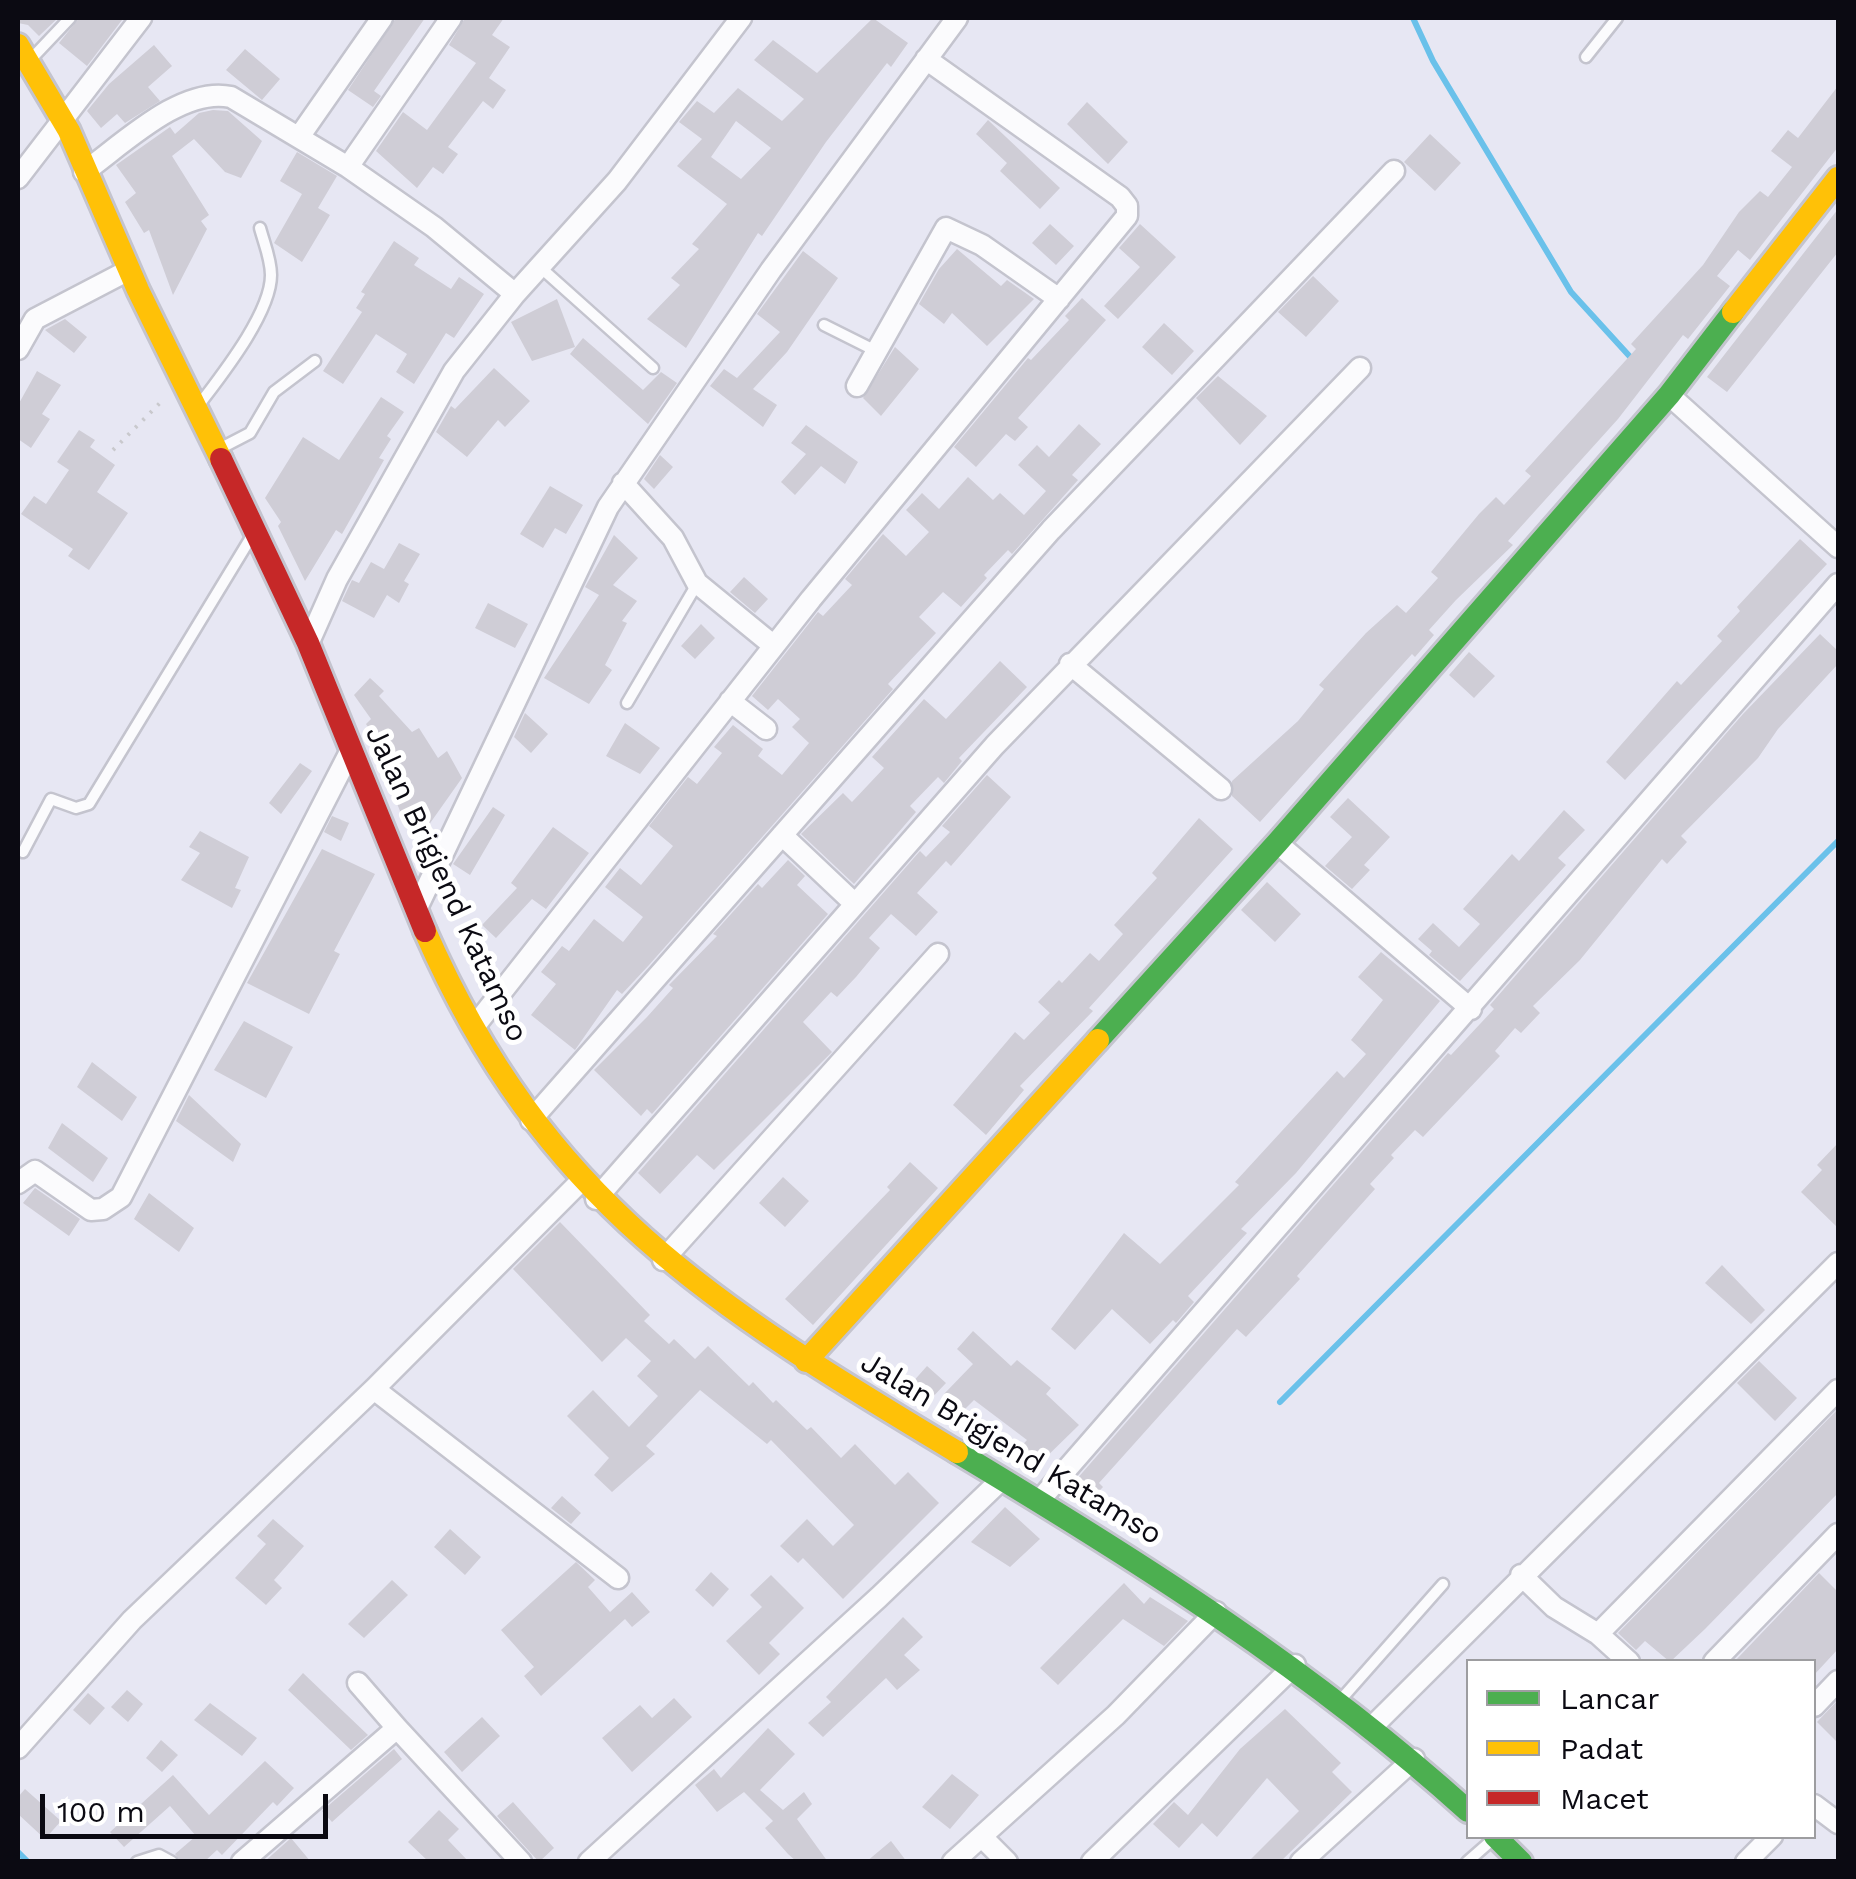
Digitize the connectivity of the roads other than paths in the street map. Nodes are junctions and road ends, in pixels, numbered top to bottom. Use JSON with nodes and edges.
{"nodes":[{"id":1,"x":70,"y":18,"type":"edge"},
{"id":2,"x":141,"y":18,"type":"edge"},
{"id":3,"x":382,"y":18,"type":"edge"},
{"id":4,"x":450,"y":18,"type":"edge"},
{"id":5,"x":741,"y":18,"type":"edge"},
{"id":6,"x":957,"y":18,"type":"edge"},
{"id":7,"x":1617,"y":18,"type":"edge"},
{"id":8,"x":24,"y":53,"type":"edge"},
{"id":9,"x":1586,"y":57,"type":"dead end"},
{"id":10,"x":926,"y":59,"type":"junction"},
{"id":11,"x":62,"y":118,"type":"junction"},
{"id":12,"x":299,"y":137,"type":"junction"},
{"id":13,"x":348,"y":166,"type":"junction"},
{"id":14,"x":1394,"y":171,"type":"dead end"},
{"id":15,"x":84,"y":172,"type":"junction"},
{"id":16,"x":18,"y":178,"type":"edge"},
{"id":17,"x":1838,"y":178,"type":"edge"},
{"id":18,"x":260,"y":228,"type":"dead end"},
{"id":19,"x":540,"y":267,"type":"junction"},
{"id":20,"x":129,"y":270,"type":"junction"},
{"id":21,"x":514,"y":294,"type":"junction"},
{"id":22,"x":1059,"y":299,"type":"junction"},
{"id":23,"x":824,"y":325,"type":"dead end"},
{"id":24,"x":18,"y":348,"type":"edge"},
{"id":25,"x":876,"y":351,"type":"junction"},
{"id":26,"x":315,"y":362,"type":"dead end"},
{"id":27,"x":653,"y":368,"type":"dead end"},
{"id":28,"x":1360,"y":368,"type":"dead end"},
{"id":29,"x":857,"y":386,"type":"dead end"},
{"id":30,"x":1668,"y":395,"type":"junction"},
{"id":31,"x":195,"y":412,"type":"junction"},
{"id":32,"x":214,"y":451,"type":"junction"},
{"id":33,"x":624,"y":483,"type":"junction"},
{"id":34,"x":253,"y":534,"type":"junction"},
{"id":35,"x":1838,"y":547,"type":"edge"},
{"id":36,"x":697,"y":583,"type":"junction"},
{"id":37,"x":1838,"y":584,"type":"edge"},
{"id":38,"x":308,"y":643,"type":"junction"},
{"id":39,"x":774,"y":646,"type":"junction"},
{"id":40,"x":1070,"y":664,"type":"junction"},
{"id":41,"x":730,"y":701,"type":"junction"},
{"id":42,"x":627,"y":703,"type":"dead end"},
{"id":43,"x":766,"y":729,"type":"dead end"},
{"id":44,"x":350,"y":752,"type":"junction"},
{"id":45,"x":1221,"y":789,"type":"dead end"},
{"id":46,"x":782,"y":835,"type":"junction"},
{"id":47,"x":1277,"y":842,"type":"junction"},
{"id":48,"x":23,"y":852,"type":"dead end"},
{"id":49,"x":855,"y":904,"type":"junction"},
{"id":50,"x":417,"y":908,"type":"junction"},
{"id":51,"x":938,"y":954,"type":"dead end"},
{"id":52,"x":1471,"y":1008,"type":"junction"},
{"id":53,"x":474,"y":1027,"type":"junction"},
{"id":54,"x":531,"y":1120,"type":"junction"},
{"id":55,"x":18,"y":1183,"type":"edge"},
{"id":56,"x":588,"y":1190,"type":"junction"},
{"id":57,"x":662,"y":1260,"type":"junction"},
{"id":58,"x":1838,"y":1262,"type":"edge"},
{"id":59,"x":806,"y":1361,"type":"junction"},
{"id":60,"x":374,"y":1389,"type":"junction"},
{"id":61,"x":1838,"y":1390,"type":"edge"},
{"id":62,"x":1002,"y":1479,"type":"junction"},
{"id":63,"x":1038,"y":1501,"type":"junction"},
{"id":64,"x":1838,"y":1534,"type":"edge"},
{"id":65,"x":1521,"y":1576,"type":"junction"},
{"id":66,"x":618,"y":1578,"type":"dead end"},
{"id":67,"x":1444,"y":1584,"type":"dead end"},
{"id":68,"x":1216,"y":1612,"type":"junction"},
{"id":69,"x":1598,"y":1634,"type":"junction"},
{"id":70,"x":1626,"y":1659,"type":"edge"},
{"id":71,"x":1717,"y":1659,"type":"edge"},
{"id":72,"x":1295,"y":1665,"type":"junction"},
{"id":73,"x":1838,"y":1681,"type":"edge"},
{"id":74,"x":358,"y":1684,"type":"dead end"},
{"id":75,"x":1341,"y":1699,"type":"junction"},
{"id":76,"x":1816,"y":1704,"type":"edge"},
{"id":77,"x":1374,"y":1726,"type":"junction"},
{"id":78,"x":397,"y":1728,"type":"junction"},
{"id":79,"x":18,"y":1748,"type":"edge"},
{"id":80,"x":1414,"y":1759,"type":"junction"},
{"id":81,"x":1816,"y":1806,"type":"edge"},
{"id":82,"x":1466,"y":1810,"type":"edge"},
{"id":83,"x":1838,"y":1823,"type":"edge"},
{"id":84,"x":982,"y":1837,"type":"junction"},
{"id":85,"x":1493,"y":1839,"type":"edge"},
{"id":86,"x":1497,"y":1839,"type":"edge"},
{"id":87,"x":1769,"y":1839,"type":"edge"},
{"id":88,"x":137,"y":1862,"type":"edge"},
{"id":89,"x":172,"y":1862,"type":"edge"},
{"id":90,"x":242,"y":1862,"type":"edge"},
{"id":91,"x":521,"y":1862,"type":"edge"},
{"id":92,"x":589,"y":1862,"type":"edge"},
{"id":93,"x":954,"y":1862,"type":"edge"},
{"id":94,"x":1007,"y":1862,"type":"edge"},
{"id":95,"x":1092,"y":1862,"type":"edge"},
{"id":96,"x":1301,"y":1862,"type":"edge"},
{"id":97,"x":1467,"y":1862,"type":"edge"},
{"id":98,"x":1521,"y":1862,"type":"edge"},
{"id":99,"x":1746,"y":1862,"type":"edge"}],
"edges":[{"from":1,"to":8,"type":"lane"},
{"from":2,"to":11,"type":"street"},
{"from":3,"to":12,"type":"street"},
{"from":4,"to":13,"type":"street"},
{"from":5,"to":19,"type":"street"},
{"from":6,"to":10,"type":"street"},
{"from":7,"to":9,"type":"lane"},
{"from":8,"to":11,"type":"main road","name":"Jalan Brigjend Katamso"},
{"from":10,"to":22,"type":"street"},
{"from":10,"to":33,"type":"street"},
{"from":11,"to":15,"type":"main road","name":"Jalan Brigjend Katamso"},
{"from":11,"to":16,"type":"street"},
{"from":12,"to":13,"type":"street"},
{"from":12,"to":15,"type":"street"},
{"from":13,"to":21,"type":"street"},
{"from":14,"to":46,"type":"street"},
{"from":15,"to":20,"type":"main road","name":"Jalan Brigjend Katamso"},
{"from":17,"to":30,"type":"main road"},
{"from":18,"to":31,"type":"lane"},
{"from":19,"to":21,"type":"street"},
{"from":19,"to":27,"type":"lane"},
{"from":20,"to":24,"type":"street"},
{"from":20,"to":31,"type":"main road","name":"Jalan Brigjend Katamso"},
{"from":21,"to":38,"type":"street"},
{"from":22,"to":25,"type":"street"},
{"from":22,"to":39,"type":"street"},
{"from":23,"to":25,"type":"lane"},
{"from":25,"to":29,"type":"street"},
{"from":26,"to":32,"type":"lane"},
{"from":28,"to":40,"type":"street"},
{"from":30,"to":35,"type":"street"},
{"from":30,"to":47,"type":"main road"},
{"from":31,"to":32,"type":"main road","name":"Jalan Brigjend Katamso"},
{"from":32,"to":34,"type":"main road","name":"Jalan Brigjend Katamso"},
{"from":33,"to":36,"type":"street"},
{"from":33,"to":50,"type":"street"},
{"from":34,"to":38,"type":"main road","name":"Jalan Brigjend Katamso"},
{"from":34,"to":48,"type":"lane"},
{"from":36,"to":39,"type":"street"},
{"from":36,"to":42,"type":"lane"},
{"from":37,"to":52,"type":"street"},
{"from":38,"to":44,"type":"main road","name":"Jalan Brigjend Katamso"},
{"from":39,"to":41,"type":"street"},
{"from":40,"to":45,"type":"street"},
{"from":40,"to":49,"type":"street"},
{"from":41,"to":43,"type":"street"},
{"from":41,"to":53,"type":"street"},
{"from":44,"to":50,"type":"main road","name":"Jalan Brigjend Katamso"},
{"from":44,"to":55,"type":"street"},
{"from":46,"to":49,"type":"street"},
{"from":46,"to":54,"type":"street"},
{"from":47,"to":52,"type":"street"},
{"from":47,"to":59,"type":"main road"},
{"from":49,"to":56,"type":"street"},
{"from":50,"to":53,"type":"main road","name":"Jalan Brigjend Katamso"},
{"from":51,"to":57,"type":"street"},
{"from":52,"to":63,"type":"street"},
{"from":53,"to":54,"type":"main road","name":"Jalan Brigjend Katamso"},
{"from":54,"to":56,"type":"main road","name":"Jalan Brigjend Katamso"},
{"from":56,"to":57,"type":"main road","name":"Jalan Brigjend Katamso"},
{"from":56,"to":60,"type":"street"},
{"from":57,"to":59,"type":"main road","name":"Jalan Brigjend Katamso"},
{"from":58,"to":65,"type":"street"},
{"from":59,"to":62,"type":"main road","name":"Jalan Brigjend Katamso"},
{"from":60,"to":66,"type":"street"},
{"from":60,"to":79,"type":"street"},
{"from":61,"to":69,"type":"street"},
{"from":62,"to":63,"type":"main road","name":"Jalan Brigjend Katamso"},
{"from":62,"to":92,"type":"street"},
{"from":63,"to":68,"type":"main road","name":"Jalan Brigjend Katamso"},
{"from":64,"to":71,"type":"street"},
{"from":65,"to":69,"type":"street"},
{"from":65,"to":77,"type":"street"},
{"from":67,"to":75,"type":"lane"},
{"from":68,"to":72,"type":"main road","name":"Jalan Brigjend Katamso"},
{"from":68,"to":84,"type":"street"},
{"from":69,"to":70,"type":"street"},
{"from":72,"to":75,"type":"main road","name":"Jalan Brigjend Katamso"},
{"from":72,"to":95,"type":"street"},
{"from":73,"to":76,"type":"street"},
{"from":74,"to":78,"type":"street"},
{"from":75,"to":77,"type":"main road","name":"Jalan Brigjend Katamso"},
{"from":77,"to":80,"type":"main road","name":"Jalan Brigjend Katamso"},
{"from":78,"to":90,"type":"street"},
{"from":78,"to":91,"type":"street"},
{"from":80,"to":82,"type":"main road","name":"Jalan Brigjend Katamso"},
{"from":80,"to":96,"type":"street"},
{"from":81,"to":83,"type":"street"},
{"from":84,"to":93,"type":"street"},
{"from":84,"to":94,"type":"street"},
{"from":85,"to":97,"type":"lane"},
{"from":86,"to":98,"type":"main road"},
{"from":87,"to":99,"type":"street"},
{"from":88,"to":89,"type":"lane"}]}
